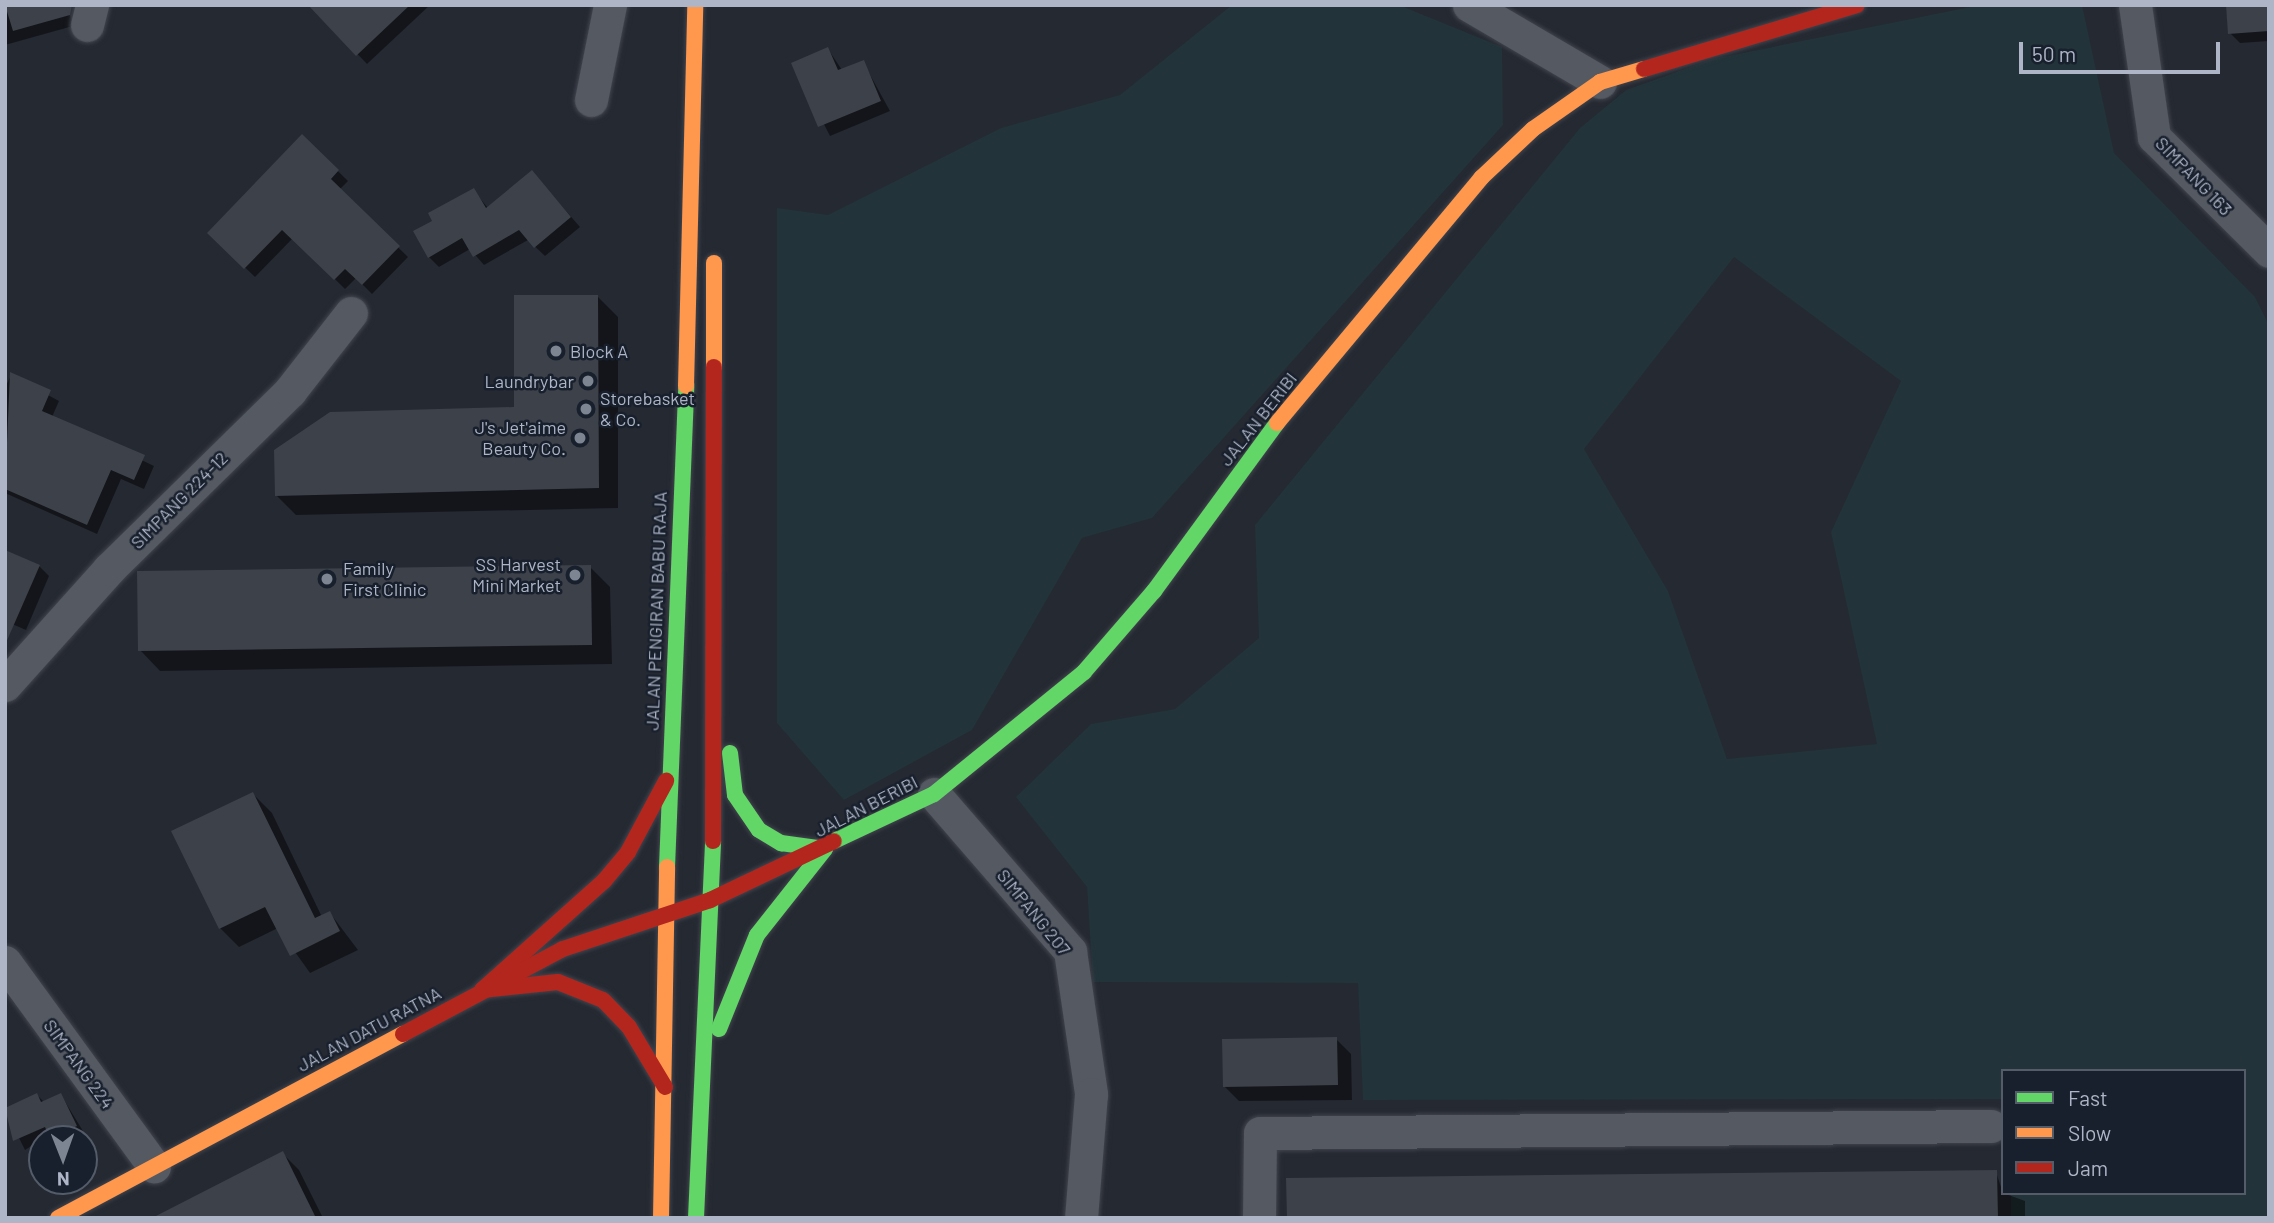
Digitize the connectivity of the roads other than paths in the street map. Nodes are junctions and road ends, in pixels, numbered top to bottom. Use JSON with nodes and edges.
{"nodes":[{"id":1,"x":610,"y":5,"type":"edge"},
{"id":2,"x":695,"y":5,"type":"edge"},
{"id":3,"x":1469,"y":5,"type":"edge"},
{"id":4,"x":1857,"y":5,"type":"edge"},
{"id":5,"x":2135,"y":5,"type":"edge"},
{"id":6,"x":1600,"y":82,"type":"junction"},
{"id":7,"x":591,"y":100,"type":"dead end"},
{"id":8,"x":714,"y":241,"type":"dead end"},
{"id":9,"x":2269,"y":251,"type":"edge"},
{"id":10,"x":351,"y":313,"type":"dead end"},
{"id":11,"x":713,"y":619,"type":"junction"},
{"id":12,"x":5,"y":685,"type":"edge"},
{"id":13,"x":669,"y":776,"type":"junction"},
{"id":14,"x":934,"y":794,"type":"junction"},
{"id":15,"x":825,"y":849,"type":"junction"},
{"id":16,"x":710,"y":900,"type":"junction"},
{"id":17,"x":669,"y":909,"type":"junction"},
{"id":18,"x":5,"y":962,"type":"edge"},
{"id":19,"x":482,"y":990,"type":"junction"},
{"id":20,"x":665,"y":1087,"type":"junction"},
{"id":21,"x":705,"y":1088,"type":"junction"},
{"id":22,"x":1991,"y":1126,"type":"dead end"},
{"id":23,"x":154,"y":1166,"type":"junction"},
{"id":24,"x":58,"y":1218,"type":"edge"},
{"id":25,"x":661,"y":1218,"type":"edge"},
{"id":26,"x":696,"y":1218,"type":"edge"},
{"id":27,"x":1081,"y":1218,"type":"edge"},
{"id":28,"x":1259,"y":1218,"type":"edge"}],
"edges":[{"from":1,"to":7,"type":"street"},
{"from":2,"to":13,"type":"main road","name":"JALAN PENGIRAN BABU RAJA"},
{"from":3,"to":6,"type":"street"},
{"from":4,"to":6,"type":"main road","name":"JALAN BERIBI"},
{"from":5,"to":9,"type":"street","name":"SIMPANG 163"},
{"from":6,"to":14,"type":"main road","name":"JALAN BERIBI"},
{"from":8,"to":11,"type":"main road"},
{"from":10,"to":12,"type":"street","name":"SIMPANG 224-12"},
{"from":11,"to":15,"type":"main road"},
{"from":11,"to":16,"type":"main road"},
{"from":13,"to":17,"type":"main road","name":"JALAN PENGIRAN BABU RAJA"},
{"from":13,"to":19,"type":"main road"},
{"from":14,"to":15,"type":"main road","name":"JALAN BERIBI"},
{"from":14,"to":27,"type":"street","name":"SIMPANG 207"},
{"from":15,"to":16,"type":"main road","name":"JALAN BERIBI"},
{"from":15,"to":21,"type":"main road"},
{"from":16,"to":17,"type":"main road","name":"JALAN DATU RATNA"},
{"from":16,"to":21,"type":"main road"},
{"from":17,"to":19,"type":"main road","name":"JALAN DATU RATNA"},
{"from":17,"to":20,"type":"main road","name":"JALAN PENGIRAN BABU RAJA"},
{"from":18,"to":23,"type":"street","name":"SIMPANG 224"},
{"from":19,"to":20,"type":"main road"},
{"from":19,"to":23,"type":"main road","name":"JALAN DATU RATNA"},
{"from":20,"to":25,"type":"main road","name":"JALAN PENGIRAN BABU RAJA"},
{"from":21,"to":26,"type":"main road"},
{"from":22,"to":28,"type":"street"},
{"from":23,"to":24,"type":"main road","name":"JALAN DATU RATNA"}]}
